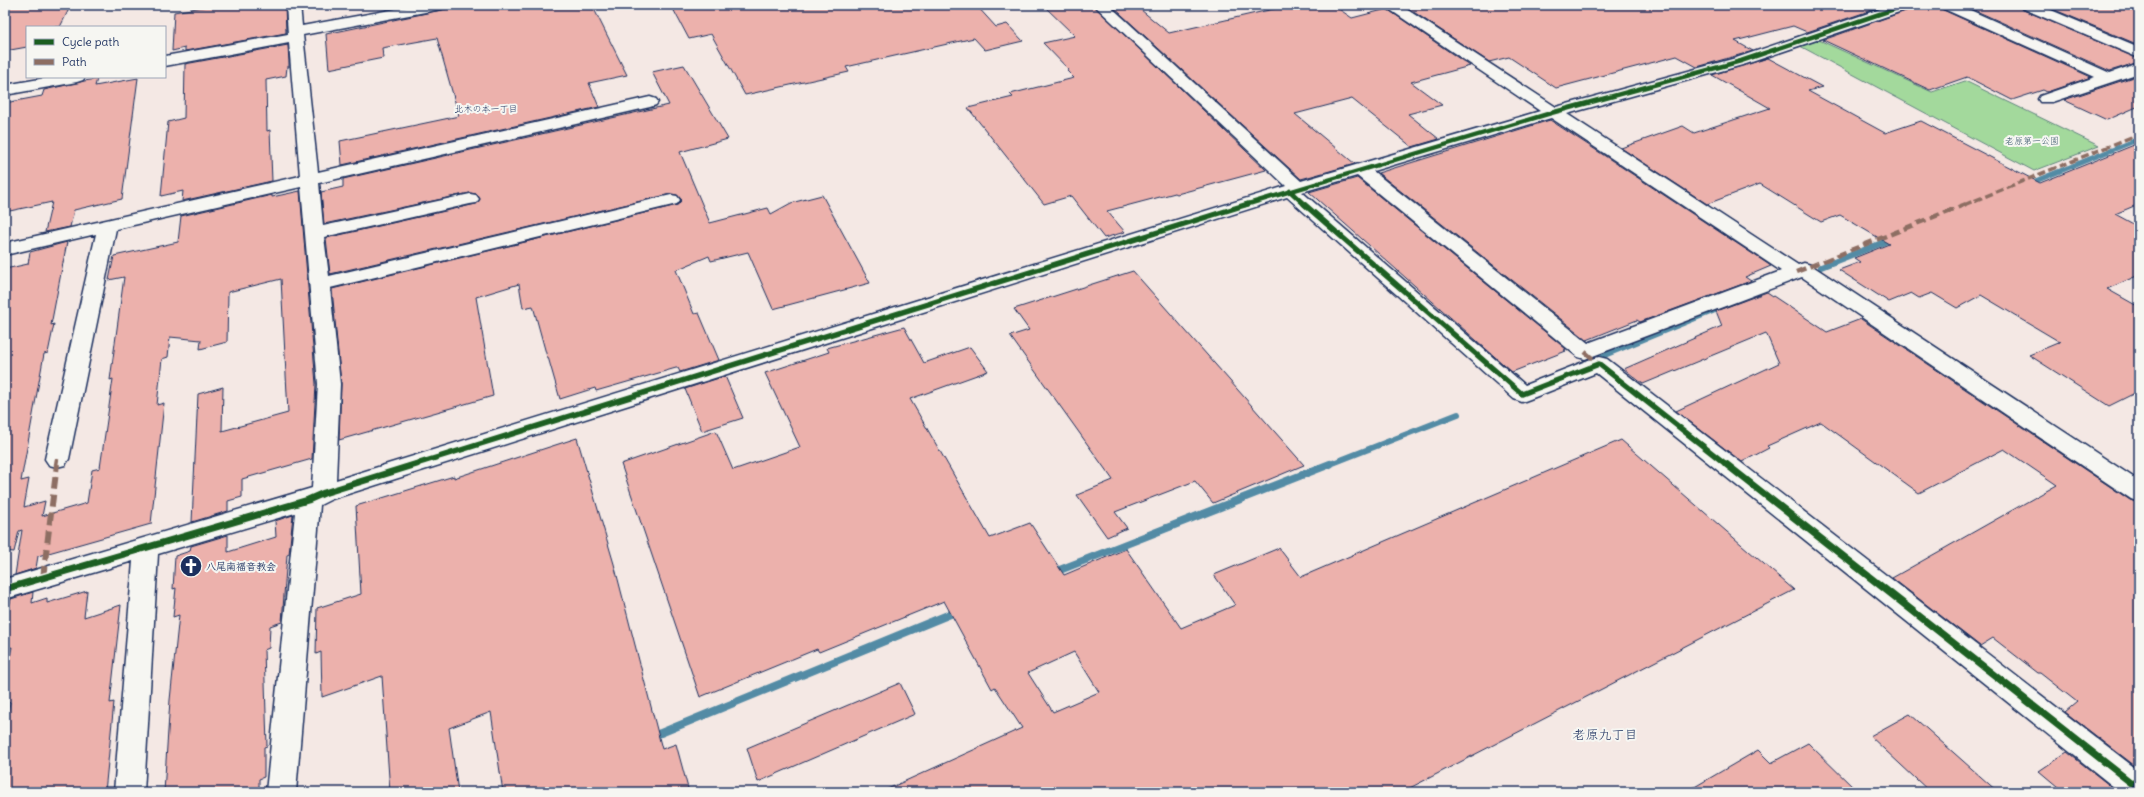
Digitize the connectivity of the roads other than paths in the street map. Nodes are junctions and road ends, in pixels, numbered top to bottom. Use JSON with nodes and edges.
{"nodes":[{"id":1,"x":293,"y":5,"type":"edge"},
{"id":2,"x":441,"y":5,"type":"edge"},
{"id":3,"x":1101,"y":5,"type":"edge"},
{"id":4,"x":1390,"y":5,"type":"edge"},
{"id":5,"x":1906,"y":5,"type":"edge"},
{"id":6,"x":1947,"y":5,"type":"edge"},
{"id":7,"x":2027,"y":5,"type":"edge"},
{"id":8,"x":297,"y":35,"type":"junction"},
{"id":9,"x":2139,"y":53,"type":"edge"},
{"id":10,"x":166,"y":61,"type":"edge"},
{"id":11,"x":2139,"y":68,"type":"edge"},
{"id":12,"x":71,"y":78,"type":"edge"},
{"id":13,"x":2109,"y":78,"type":"junction"},
{"id":14,"x":5,"y":90,"type":"edge"},
{"id":15,"x":2046,"y":99,"type":"dead end"},
{"id":16,"x":650,"y":102,"type":"dead end"},
{"id":17,"x":1551,"y":113,"type":"junction"},
{"id":18,"x":1361,"y":170,"type":"junction"},
{"id":19,"x":309,"y":180,"type":"junction"},
{"id":20,"x":1294,"y":190,"type":"junction"},
{"id":21,"x":470,"y":199,"type":"dead end"},
{"id":22,"x":670,"y":200,"type":"dead end"},
{"id":23,"x":107,"y":226,"type":"junction"},
{"id":24,"x":315,"y":234,"type":"junction"},
{"id":25,"x":5,"y":249,"type":"edge"},
{"id":26,"x":1804,"y":269,"type":"dead end"},
{"id":27,"x":320,"y":284,"type":"junction"},
{"id":28,"x":57,"y":459,"type":"dead end"},
{"id":29,"x":2139,"y":493,"type":"edge"},
{"id":30,"x":316,"y":496,"type":"junction"},
{"id":31,"x":146,"y":549,"type":"junction"},
{"id":32,"x":5,"y":589,"type":"edge"},
{"id":33,"x":2139,"y":789,"type":"edge"},
{"id":34,"x":129,"y":792,"type":"edge"},
{"id":35,"x":280,"y":792,"type":"edge"}],
"edges":[{"from":1,"to":8,"type":"street"},
{"from":2,"to":8,"type":"street"},
{"from":3,"to":20,"type":"street"},
{"from":4,"to":17,"type":"street"},
{"from":5,"to":17,"type":"street"},
{"from":6,"to":13,"type":"street"},
{"from":7,"to":9,"type":"street"},
{"from":8,"to":10,"type":"street"},
{"from":8,"to":19,"type":"street"},
{"from":11,"to":13,"type":"street"},
{"from":12,"to":14,"type":"street"},
{"from":13,"to":15,"type":"street"},
{"from":16,"to":19,"type":"street"},
{"from":17,"to":18,"type":"street"},
{"from":17,"to":18,"type":"street"},
{"from":18,"to":20,"type":"street"},
{"from":19,"to":23,"type":"street"},
{"from":19,"to":24,"type":"street"},
{"from":20,"to":30,"type":"street"},
{"from":20,"to":33,"type":"street"},
{"from":21,"to":24,"type":"street"},
{"from":22,"to":27,"type":"street"},
{"from":23,"to":25,"type":"street"},
{"from":23,"to":28,"type":"street"},
{"from":24,"to":27,"type":"street"},
{"from":26,"to":29,"type":"street"},
{"from":27,"to":30,"type":"street"},
{"from":30,"to":31,"type":"street"},
{"from":30,"to":35,"type":"street"},
{"from":31,"to":32,"type":"street"},
{"from":31,"to":34,"type":"street"}]}
